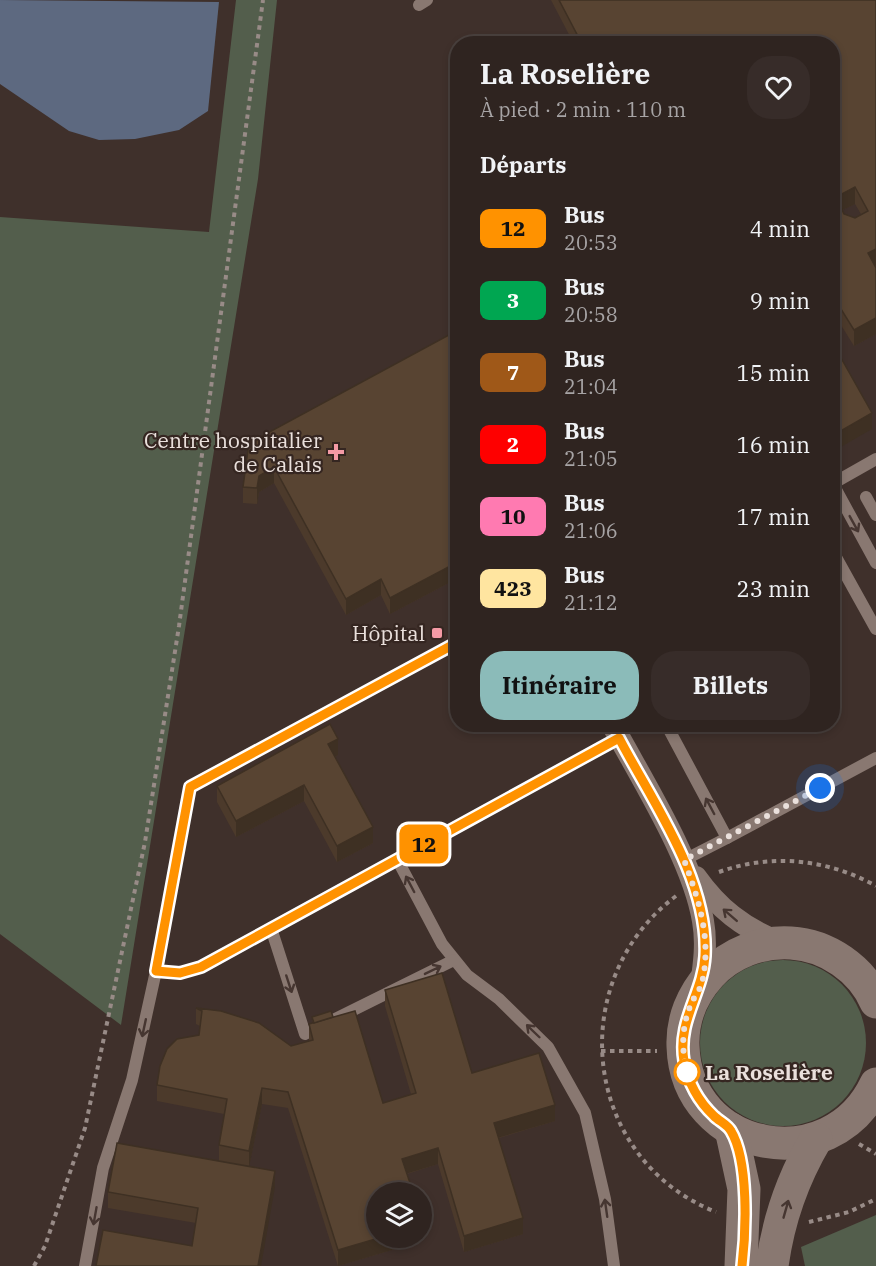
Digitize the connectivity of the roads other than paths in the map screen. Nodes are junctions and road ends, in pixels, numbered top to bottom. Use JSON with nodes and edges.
{"nodes":[{"id":1,"x":876,"y":459,"type":"edge"},
{"id":2,"x":840,"y":480,"type":"edge"},
{"id":3,"x":840,"y":497,"type":"edge"},
{"id":4,"x":866,"y":497,"type":"dead end"},
{"id":5,"x":876,"y":515,"type":"edge"},
{"id":6,"x":876,"y":563,"type":"edge"},
{"id":7,"x":840,"y":564,"type":"edge"},
{"id":8,"x":876,"y":629,"type":"edge"},
{"id":9,"x":450,"y":646,"type":"edge"},
{"id":10,"x":613,"y":732,"type":"edge"},
{"id":11,"x":616,"y":732,"type":"edge"},
{"id":12,"x":670,"y":732,"type":"edge"},
{"id":13,"x":876,"y":758,"type":"edge"},
{"id":14,"x":727,"y":838,"type":"junction"},
{"id":15,"x":397,"y":859,"type":"junction"},
{"id":16,"x":684,"y":860,"type":"junction"},
{"id":17,"x":270,"y":928,"type":"junction"},
{"id":18,"x":780,"y":943,"type":"junction"},
{"id":19,"x":454,"y":960,"type":"junction"},
{"id":20,"x":841,"y":961,"type":"junction"},
{"id":21,"x":876,"y":966,"type":"edge"},
{"id":22,"x":156,"y":971,"type":"junction"},
{"id":23,"x":701,"y":985,"type":"junction"},
{"id":24,"x":876,"y":1002,"type":"edge"},
{"id":25,"x":876,"y":1084,"type":"edge"},
{"id":26,"x":731,"y":1129,"type":"junction"},
{"id":27,"x":816,"y":1139,"type":"junction"},
{"id":28,"x":86,"y":1266,"type":"edge"},
{"id":29,"x":614,"y":1266,"type":"edge"},
{"id":30,"x":741,"y":1266,"type":"edge"},
{"id":31,"x":772,"y":1266,"type":"edge"}],
"edges":[{"from":1,"to":2,"type":"lane"},
{"from":3,"to":6,"type":"lane","one_way":true},
{"from":4,"to":5,"type":"lane"},
{"from":7,"to":8,"type":"lane"},
{"from":9,"to":22,"type":"lane"},
{"from":10,"to":15,"type":"lane"},
{"from":11,"to":16,"type":"street"},
{"from":14,"to":12,"type":"lane","one_way":true},
{"from":13,"to":14,"type":"lane"},
{"from":14,"to":16,"type":"lane"},
{"from":15,"to":17,"type":"lane"},
{"from":19,"to":15,"type":"lane","one_way":true},
{"from":18,"to":16,"type":"street","one_way":true},
{"from":16,"to":23,"type":"street"},
{"from":17,"to":19,"type":"lane","one_way":true},
{"from":17,"to":22,"type":"lane"},
{"from":18,"to":20,"type":"street"},
{"from":18,"to":23,"type":"street"},
{"from":29,"to":19,"type":"lane","one_way":true},
{"from":20,"to":21,"type":"street"},
{"from":20,"to":24,"type":"street"},
{"from":22,"to":28,"type":"lane","one_way":true},
{"from":23,"to":26,"type":"street"},
{"from":25,"to":27,"type":"street"},
{"from":26,"to":27,"type":"street"},
{"from":26,"to":30,"type":"street"},
{"from":31,"to":27,"type":"street","one_way":true}]}
